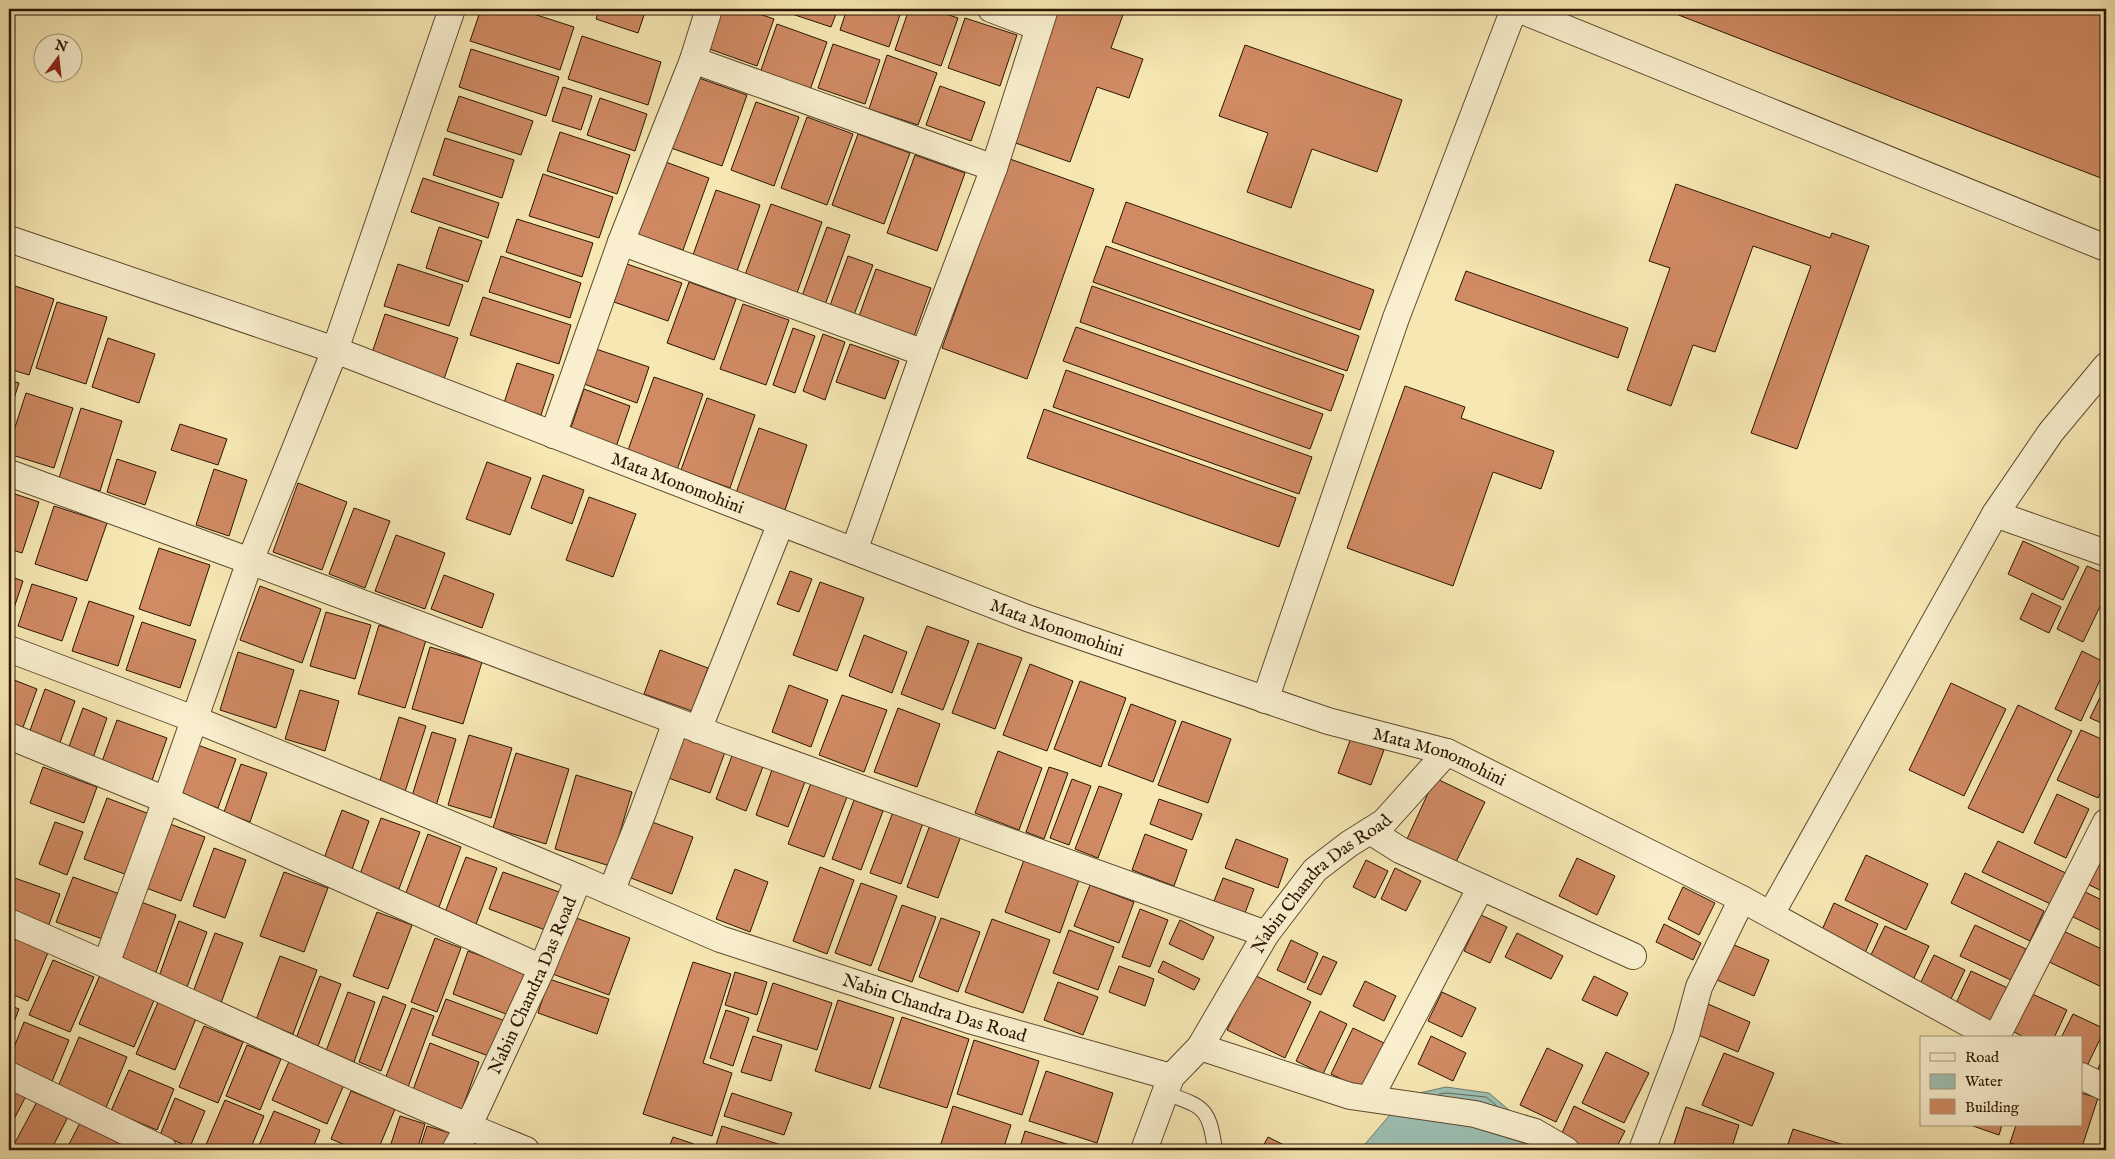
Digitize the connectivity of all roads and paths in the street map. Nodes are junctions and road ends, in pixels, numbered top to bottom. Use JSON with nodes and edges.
{"nodes":[{"id":1,"x":452,"y":9,"type":"edge"},
{"id":2,"x":709,"y":9,"type":"edge"},
{"id":3,"x":992,"y":9,"type":"edge"},
{"id":4,"x":1514,"y":9,"type":"edge"},
{"id":5,"x":1518,"y":9,"type":"edge"},
{"id":6,"x":1042,"y":18,"type":"edge"},
{"id":7,"x":693,"y":60,"type":"junction"},
{"id":8,"x":994,"y":168,"type":"junction"},
{"id":9,"x":9,"y":239,"type":"edge"},
{"id":10,"x":621,"y":242,"type":"junction"},
{"id":11,"x":2106,"y":248,"type":"edge"},
{"id":12,"x":334,"y":350,"type":"junction"},
{"id":13,"x":924,"y":353,"type":"junction"},
{"id":14,"x":2106,"y":366,"type":"edge"},
{"id":15,"x":553,"y":434,"type":"junction"},
{"id":16,"x":9,"y":473,"type":"edge"},
{"id":17,"x":1995,"y":514,"type":"junction"},
{"id":18,"x":781,"y":523,"type":"junction"},
{"id":19,"x":854,"y":551,"type":"junction"},
{"id":20,"x":2106,"y":553,"type":"edge"},
{"id":21,"x":250,"y":561,"type":"junction"},
{"id":22,"x":9,"y":649,"type":"edge"},
{"id":23,"x":1265,"y":700,"type":"junction"},
{"id":24,"x":194,"y":720,"type":"junction"},
{"id":25,"x":687,"y":726,"type":"junction"},
{"id":26,"x":9,"y":736,"type":"edge"},
{"id":27,"x":1446,"y":752,"type":"junction"},
{"id":28,"x":166,"y":800,"type":"junction"},
{"id":29,"x":2106,"y":822,"type":"edge"},
{"id":30,"x":1370,"y":831,"type":"junction"},
{"id":31,"x":579,"y":878,"type":"junction"},
{"id":32,"x":1481,"y":887,"type":"junction"},
{"id":33,"x":611,"y":892,"type":"junction"},
{"id":34,"x":1742,"y":899,"type":"junction"},
{"id":35,"x":1771,"y":914,"type":"junction"},
{"id":36,"x":9,"y":922,"type":"edge"},
{"id":37,"x":1266,"y":934,"type":"junction"},
{"id":38,"x":1633,"y":956,"type":"dead end"},
{"id":39,"x":106,"y":964,"type":"junction"},
{"id":40,"x":542,"y":968,"type":"junction"},
{"id":41,"x":1992,"y":1036,"type":"edge"},
{"id":42,"x":1997,"y":1036,"type":"edge"},
{"id":43,"x":1200,"y":1047,"type":"junction"},
{"id":44,"x":9,"y":1076,"type":"edge"},
{"id":45,"x":2082,"y":1076,"type":"edge"},
{"id":46,"x":1168,"y":1085,"type":"junction"},
{"id":47,"x":2106,"y":1088,"type":"edge"},
{"id":48,"x":1370,"y":1098,"type":"junction"},
{"id":49,"x":468,"y":1127,"type":"junction"},
{"id":50,"x":164,"y":1150,"type":"edge"},
{"id":51,"x":455,"y":1150,"type":"edge"},
{"id":52,"x":526,"y":1150,"type":"edge"},
{"id":53,"x":1144,"y":1150,"type":"edge"},
{"id":54,"x":1215,"y":1150,"type":"edge"},
{"id":55,"x":1566,"y":1150,"type":"edge"},
{"id":56,"x":1642,"y":1150,"type":"edge"}],
"edges":[{"from":1,"to":12,"type":"street"},
{"from":2,"to":7,"type":"street"},
{"from":3,"to":6,"type":"street"},
{"from":4,"to":23,"type":"street"},
{"from":5,"to":11,"type":"street"},
{"from":6,"to":8,"type":"street"},
{"from":7,"to":8,"type":"street"},
{"from":7,"to":10,"type":"street"},
{"from":8,"to":13,"type":"street"},
{"from":9,"to":12,"type":"street","name":"Mata Monomohini"},
{"from":10,"to":13,"type":"street"},
{"from":10,"to":15,"type":"street"},
{"from":12,"to":15,"type":"street","name":"Mata Monomohini"},
{"from":12,"to":21,"type":"street"},
{"from":13,"to":19,"type":"street"},
{"from":14,"to":17,"type":"street"},
{"from":15,"to":18,"type":"street","name":"Mata Monomohini"},
{"from":16,"to":21,"type":"street"},
{"from":17,"to":20,"type":"street"},
{"from":17,"to":35,"type":"street"},
{"from":18,"to":19,"type":"street","name":"Mata Monomohini"},
{"from":18,"to":25,"type":"street"},
{"from":19,"to":23,"type":"street","name":"Mata Monomohini"},
{"from":21,"to":24,"type":"street"},
{"from":21,"to":25,"type":"street"},
{"from":22,"to":24,"type":"street"},
{"from":23,"to":27,"type":"street","name":"Mata Monomohini"},
{"from":24,"to":28,"type":"street"},
{"from":24,"to":31,"type":"street"},
{"from":25,"to":33,"type":"street"},
{"from":25,"to":37,"type":"street"},
{"from":26,"to":28,"type":"street"},
{"from":27,"to":30,"type":"street","name":"Nabin Chandra Das Road"},
{"from":27,"to":34,"type":"street","name":"Mata Monomohini"},
{"from":28,"to":39,"type":"street"},
{"from":28,"to":40,"type":"street"},
{"from":29,"to":42,"type":"street"},
{"from":30,"to":32,"type":"street"},
{"from":30,"to":37,"type":"street","name":"Nabin Chandra Das Road"},
{"from":31,"to":33,"type":"street","name":"Nabin Chandra Das Road"},
{"from":31,"to":40,"type":"street","name":"Nabin Chandra Das Road"},
{"from":32,"to":38,"type":"street"},
{"from":32,"to":48,"type":"street"},
{"from":33,"to":46,"type":"street","name":"Nabin Chandra Das Road"},
{"from":34,"to":35,"type":"street","name":"Mata Monomohini"},
{"from":34,"to":56,"type":"street"},
{"from":35,"to":41,"type":"street"},
{"from":36,"to":39,"type":"street"},
{"from":37,"to":43,"type":"street","name":"Nabin Chandra Das Road"},
{"from":39,"to":49,"type":"street"},
{"from":40,"to":49,"type":"street","name":"Nabin Chandra Das Road"},
{"from":43,"to":46,"type":"street","name":"Nabin Chandra Das Road"},
{"from":43,"to":48,"type":"street"},
{"from":44,"to":50,"type":"street"},
{"from":45,"to":47,"type":"street"},
{"from":46,"to":53,"type":"street"},
{"from":46,"to":54,"type":"lane"},
{"from":48,"to":55,"type":"street"},
{"from":49,"to":51,"type":"street","name":"Nabin Chandra Das Road"},
{"from":49,"to":52,"type":"street"}]}
